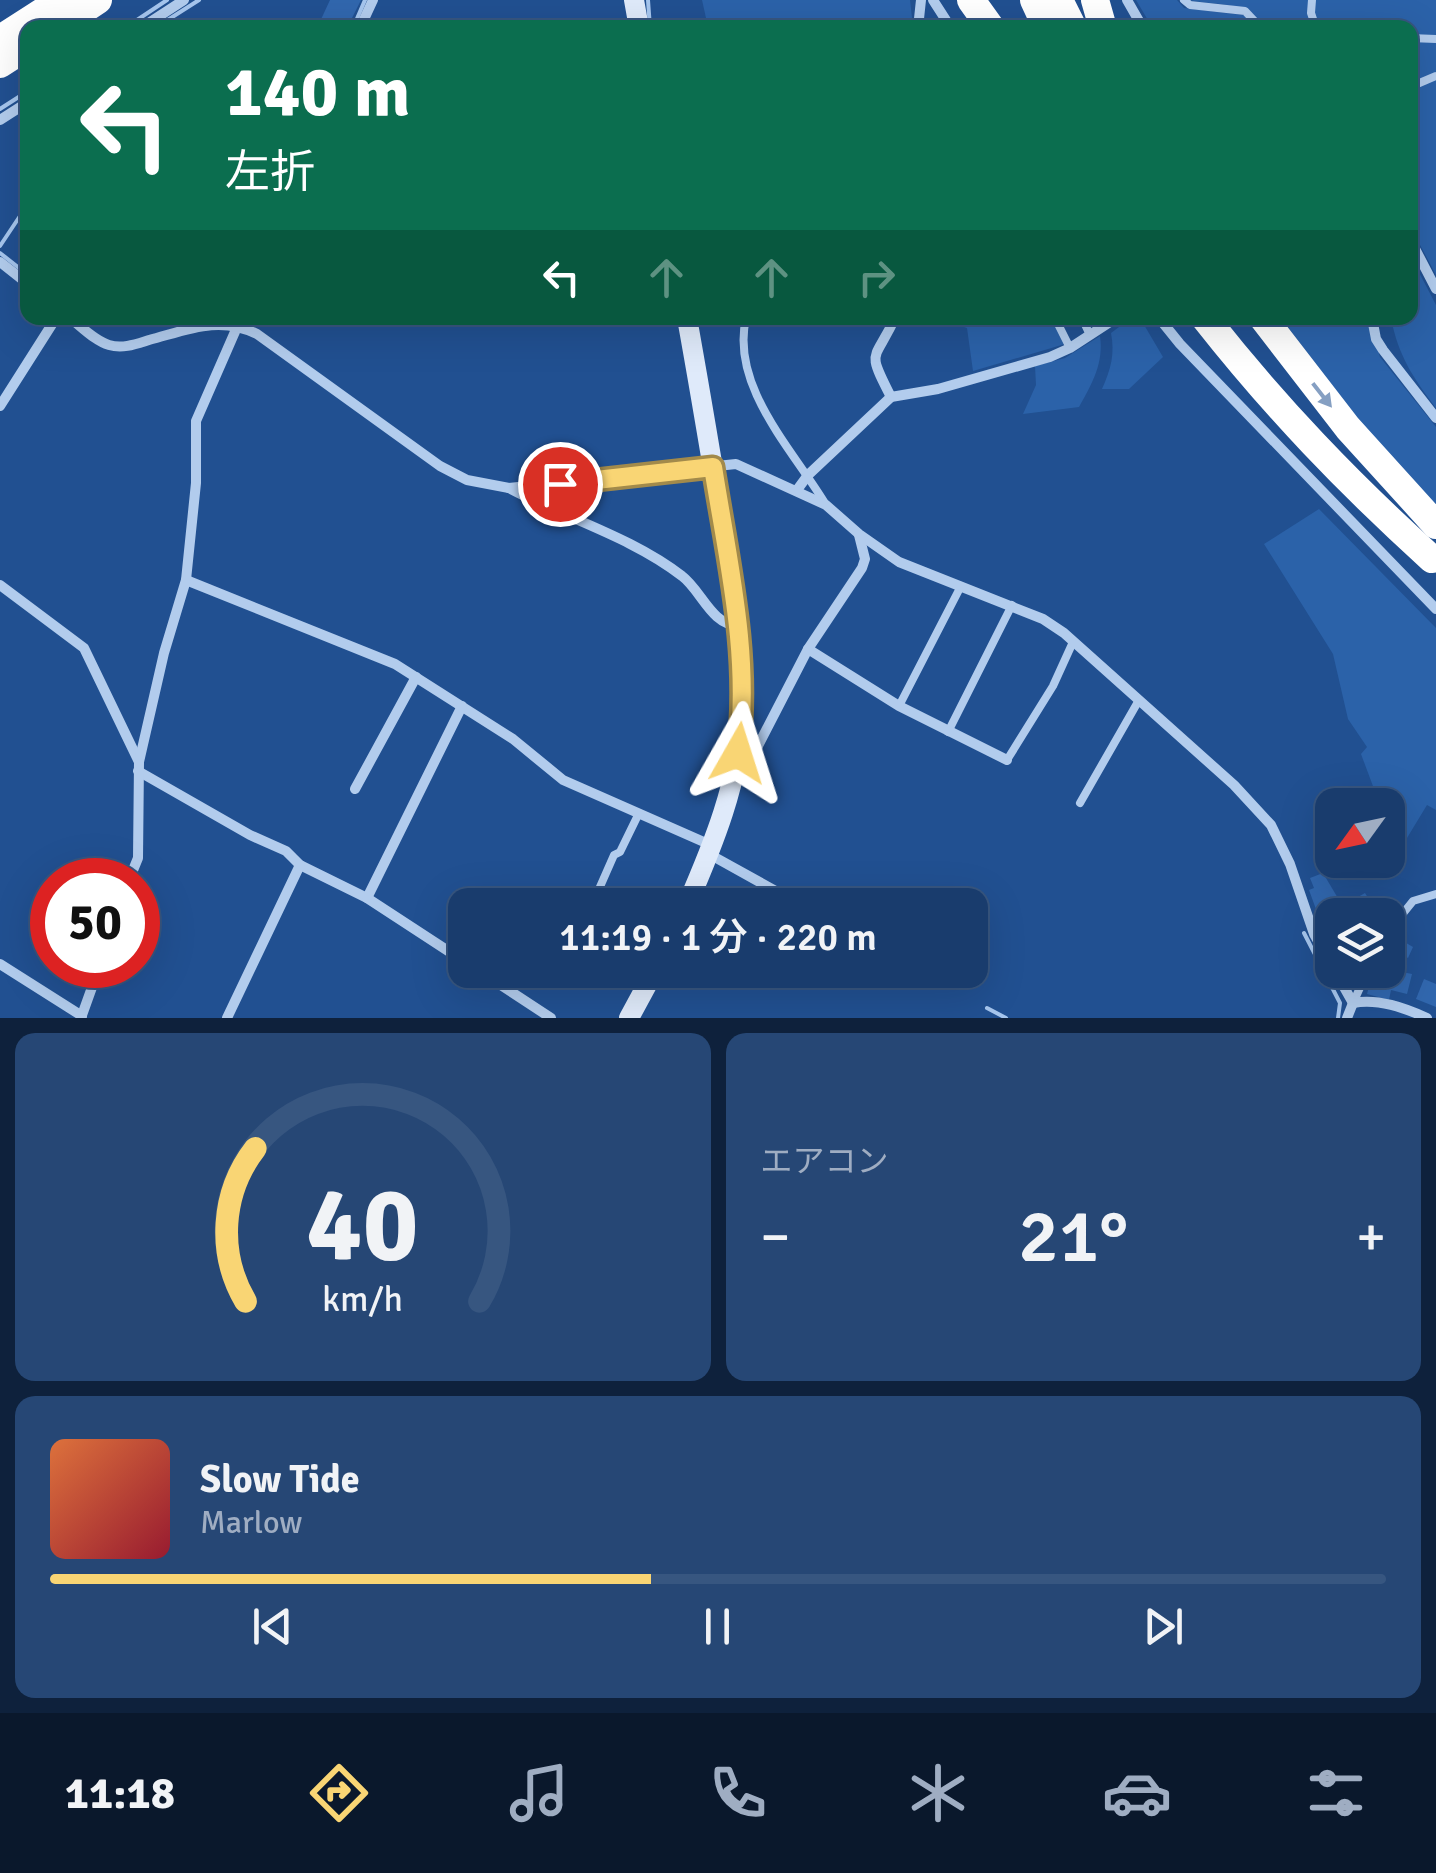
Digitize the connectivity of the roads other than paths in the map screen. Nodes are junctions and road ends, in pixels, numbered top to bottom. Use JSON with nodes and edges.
{"nodes":[{"id":1,"x":61,"y":0,"type":"edge"},
{"id":2,"x":98,"y":0,"type":"edge"},
{"id":3,"x":184,"y":0,"type":"edge"},
{"id":4,"x":1184,"y":0,"type":"edge"},
{"id":5,"x":30,"y":20,"type":"edge"},
{"id":6,"x":68,"y":20,"type":"edge"},
{"id":7,"x":153,"y":20,"type":"edge"},
{"id":8,"x":1254,"y":20,"type":"edge"},
{"id":9,"x":1418,"y":254,"type":"edge"},
{"id":10,"x":0,"y":262,"type":"edge"},
{"id":11,"x":20,"y":278,"type":"edge"},
{"id":12,"x":1436,"y":289,"type":"edge"},
{"id":13,"x":52,"y":325,"type":"edge"},
{"id":14,"x":80,"y":325,"type":"edge"},
{"id":15,"x":202,"y":325,"type":"edge"},
{"id":16,"x":238,"y":325,"type":"edge"},
{"id":17,"x":245,"y":325,"type":"edge"},
{"id":18,"x":688,"y":325,"type":"edge"},
{"id":19,"x":745,"y":325,"type":"edge"},
{"id":20,"x":891,"y":325,"type":"edge"},
{"id":21,"x":1059,"y":325,"type":"edge"},
{"id":22,"x":1085,"y":325,"type":"edge"},
{"id":23,"x":1105,"y":325,"type":"edge"},
{"id":24,"x":1165,"y":325,"type":"edge"},
{"id":25,"x":1211,"y":325,"type":"edge"},
{"id":26,"x":1230,"y":325,"type":"edge"},
{"id":27,"x":1268,"y":325,"type":"edge"},
{"id":28,"x":1373,"y":325,"type":"edge"},
{"id":29,"x":1090,"y":335,"type":"junction"},
{"id":30,"x":1070,"y":348,"type":"junction"},
{"id":31,"x":892,"y":396,"type":"junction"},
{"id":32,"x":0,"y":406,"type":"edge"},
{"id":33,"x":1436,"y":418,"type":"edge"},
{"id":34,"x":713,"y":467,"type":"junction"},
{"id":35,"x":808,"y":475,"type":"junction"},
{"id":36,"x":508,"y":488,"type":"junction"},
{"id":37,"x":797,"y":490,"type":"junction"},
{"id":38,"x":826,"y":505,"type":"junction"},
{"id":39,"x":1436,"y":525,"type":"edge"},
{"id":40,"x":859,"y":534,"type":"junction"},
{"id":41,"x":1434,"y":561,"type":"edge"},
{"id":42,"x":186,"y":580,"type":"junction"},
{"id":43,"x":0,"y":584,"type":"edge"},
{"id":44,"x":961,"y":586,"type":"junction"},
{"id":45,"x":1012,"y":605,"type":"junction"},
{"id":46,"x":1436,"y":609,"type":"edge"},
{"id":47,"x":740,"y":624,"type":"junction"},
{"id":48,"x":1073,"y":642,"type":"junction"},
{"id":49,"x":808,"y":649,"type":"junction"},
{"id":50,"x":416,"y":677,"type":"junction"},
{"id":51,"x":1139,"y":700,"type":"junction"},
{"id":52,"x":462,"y":706,"type":"junction"},
{"id":53,"x":899,"y":706,"type":"junction"},
{"id":54,"x":948,"y":732,"type":"junction"},
{"id":55,"x":1007,"y":760,"type":"joint"},
{"id":56,"x":138,"y":766,"type":"junction"},
{"id":57,"x":730,"y":788,"type":"junction"},
{"id":58,"x":355,"y":789,"type":"dead end"},
{"id":59,"x":1080,"y":802,"type":"dead end"},
{"id":60,"x":639,"y":812,"type":"junction"},
{"id":61,"x":711,"y":850,"type":"junction"},
{"id":62,"x":138,"y":858,"type":"edge"},
{"id":63,"x":300,"y":864,"type":"junction"},
{"id":64,"x":599,"y":888,"type":"edge"},
{"id":65,"x":694,"y":888,"type":"edge"},
{"id":66,"x":774,"y":888,"type":"edge"},
{"id":67,"x":1436,"y":894,"type":"edge"},
{"id":68,"x":367,"y":898,"type":"junction"},
{"id":69,"x":1405,"y":912,"type":"edge"},
{"id":70,"x":448,"y":951,"type":"edge"},
{"id":71,"x":0,"y":964,"type":"edge"},
{"id":72,"x":92,"y":988,"type":"edge"},
{"id":73,"x":504,"y":988,"type":"edge"},
{"id":74,"x":645,"y":988,"type":"edge"},
{"id":75,"x":1360,"y":988,"type":"edge"},
{"id":76,"x":1353,"y":1004,"type":"junction"},
{"id":77,"x":544,"y":1016,"type":"edge"},
{"id":78,"x":82,"y":1017,"type":"edge"},
{"id":79,"x":227,"y":1018,"type":"edge"},
{"id":80,"x":629,"y":1018,"type":"edge"},
{"id":81,"x":1347,"y":1018,"type":"edge"},
{"id":82,"x":1428,"y":1018,"type":"edge"}],
"edges":[{"from":1,"to":5,"type":"highway"},
{"from":2,"to":6,"type":"highway"},
{"from":3,"to":7,"type":"street"},
{"from":4,"to":8,"type":"lane"},
{"from":9,"to":12,"type":"street"},
{"from":10,"to":11,"type":"street"},
{"from":13,"to":32,"type":"street"},
{"from":14,"to":15,"type":"street"},
{"from":16,"to":42,"type":"street"},
{"from":17,"to":36,"type":"street"},
{"from":18,"to":34,"type":"main road"},
{"from":19,"to":35,"type":"lane"},
{"from":20,"to":31,"type":"street"},
{"from":21,"to":30,"type":"lane"},
{"from":22,"to":29,"type":"lane"},
{"from":23,"to":29,"type":"street"},
{"from":24,"to":46,"type":"street"},
{"from":25,"to":41,"type":"highway"},
{"from":26,"to":41,"type":"highway"},
{"from":27,"to":39,"type":"highway","one_way":true},
{"from":28,"to":33,"type":"street"},
{"from":29,"to":30,"type":"street"},
{"from":30,"to":31,"type":"street"},
{"from":31,"to":35,"type":"street"},
{"from":34,"to":36,"type":"street"},
{"from":34,"to":37,"type":"street"},
{"from":34,"to":47,"type":"main road"},
{"from":35,"to":37,"type":"street"},
{"from":35,"to":38,"type":"lane"},
{"from":36,"to":47,"type":"street"},
{"from":37,"to":38,"type":"street"},
{"from":38,"to":40,"type":"street"},
{"from":40,"to":44,"type":"street"},
{"from":40,"to":49,"type":"street"},
{"from":42,"to":50,"type":"street"},
{"from":42,"to":56,"type":"street"},
{"from":43,"to":56,"type":"street"},
{"from":44,"to":45,"type":"street"},
{"from":44,"to":53,"type":"lane"},
{"from":45,"to":48,"type":"street"},
{"from":45,"to":54,"type":"lane"},
{"from":47,"to":57,"type":"main road"},
{"from":48,"to":51,"type":"street"},
{"from":48,"to":55,"type":"lane"},
{"from":49,"to":53,"type":"street"},
{"from":49,"to":57,"type":"street"},
{"from":50,"to":52,"type":"street"},
{"from":50,"to":58,"type":"street"},
{"from":51,"to":59,"type":"lane"},
{"from":51,"to":76,"type":"street"},
{"from":52,"to":60,"type":"street"},
{"from":52,"to":68,"type":"street"},
{"from":53,"to":54,"type":"street"},
{"from":54,"to":55,"type":"street"},
{"from":56,"to":62,"type":"street"},
{"from":56,"to":63,"type":"street"},
{"from":57,"to":61,"type":"main road"},
{"from":60,"to":61,"type":"street"},
{"from":60,"to":64,"type":"lane"},
{"from":61,"to":65,"type":"main road"},
{"from":61,"to":66,"type":"street"},
{"from":63,"to":68,"type":"street"},
{"from":63,"to":79,"type":"street"},
{"from":67,"to":69,"type":"lane"},
{"from":68,"to":70,"type":"street"},
{"from":71,"to":78,"type":"street"},
{"from":72,"to":78,"type":"street"},
{"from":73,"to":77,"type":"street"},
{"from":74,"to":80,"type":"main road"},
{"from":75,"to":76,"type":"lane"},
{"from":76,"to":81,"type":"street"},
{"from":76,"to":82,"type":"street"}]}
